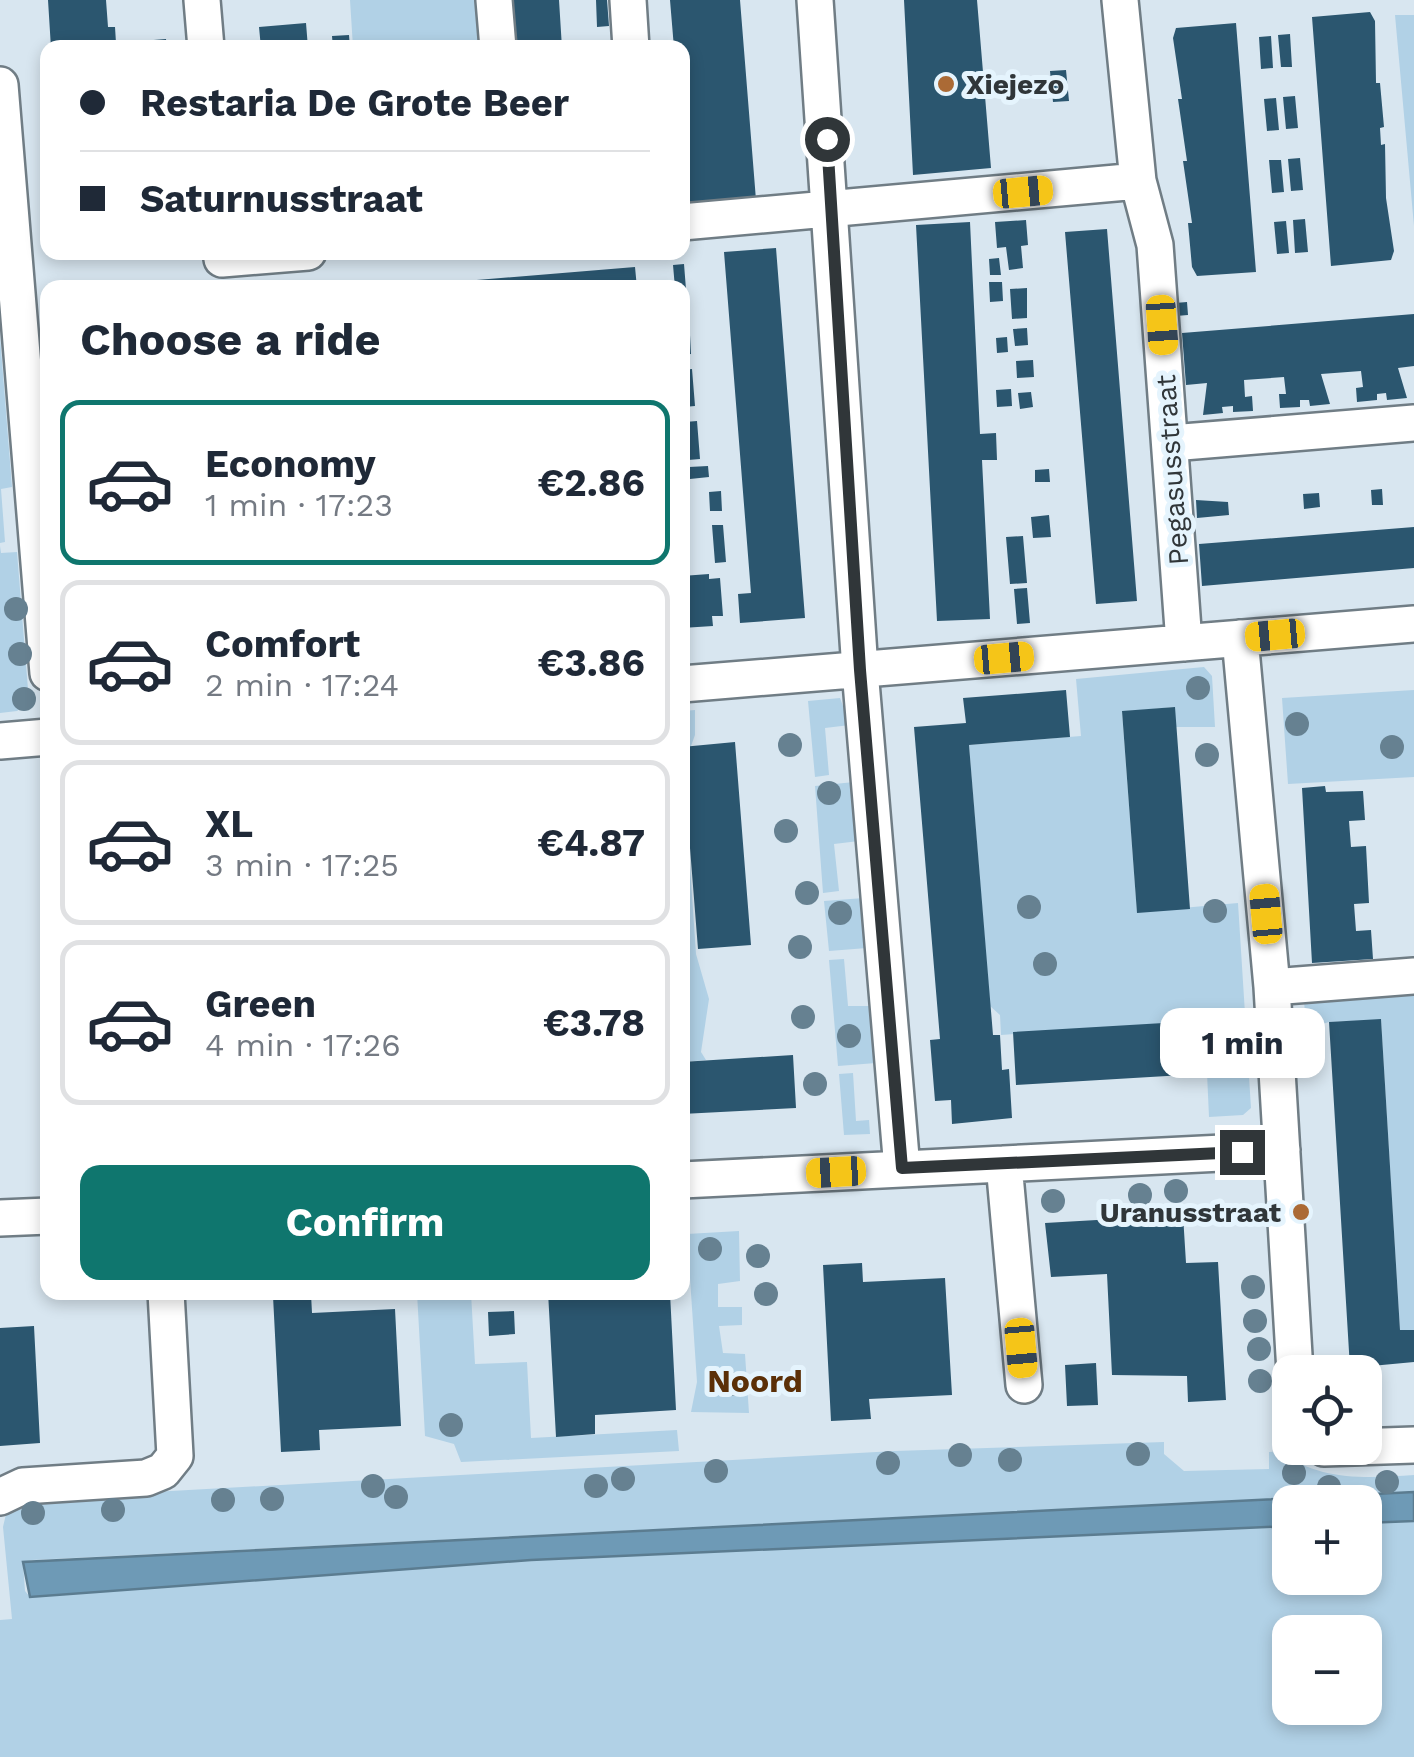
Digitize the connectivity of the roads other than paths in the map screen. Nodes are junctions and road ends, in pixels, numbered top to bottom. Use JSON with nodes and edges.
{"nodes":[{"id":1,"x":202,"y":0,"type":"edge"},
{"id":2,"x":494,"y":0,"type":"edge"},
{"id":3,"x":628,"y":0,"type":"edge"},
{"id":4,"x":816,"y":0,"type":"edge"},
{"id":5,"x":1120,"y":0,"type":"edge"},
{"id":6,"x":205,"y":40,"type":"edge"},
{"id":7,"x":497,"y":40,"type":"edge"},
{"id":8,"x":631,"y":40,"type":"edge"},
{"id":9,"x":0,"y":85,"type":"edge"},
{"id":10,"x":1138,"y":181,"type":"junction"},
{"id":11,"x":832,"y":208,"type":"junction"},
{"id":12,"x":690,"y":221,"type":"edge"},
{"id":13,"x":259,"y":260,"type":"edge"},
{"id":14,"x":223,"y":266,"type":"edge"},
{"id":15,"x":1414,"y":423,"type":"edge"},
{"id":16,"x":1171,"y":443,"type":"junction"},
{"id":17,"x":40,"y":537,"type":"edge"},
{"id":18,"x":1414,"y":624,"type":"edge"},
{"id":19,"x":1240,"y":638,"type":"junction"},
{"id":20,"x":1184,"y":642,"type":"junction"},
{"id":21,"x":860,"y":670,"type":"junction"},
{"id":22,"x":690,"y":683,"type":"edge"},
{"id":23,"x":40,"y":738,"type":"edge"},
{"id":24,"x":0,"y":741,"type":"edge"},
{"id":25,"x":1414,"y":976,"type":"edge"},
{"id":26,"x":1272,"y":987,"type":"junction"},
{"id":27,"x":1282,"y":1150,"type":"junction"},
{"id":28,"x":1004,"y":1164,"type":"junction"},
{"id":29,"x":902,"y":1168,"type":"junction"},
{"id":30,"x":690,"y":1180,"type":"edge"},
{"id":31,"x":40,"y":1216,"type":"edge"},
{"id":32,"x":0,"y":1218,"type":"edge"},
{"id":33,"x":166,"y":1300,"type":"edge"},
{"id":34,"x":1294,"y":1355,"type":"edge"},
{"id":35,"x":1024,"y":1385,"type":"dead end"},
{"id":36,"x":1414,"y":1445,"type":"edge"},
{"id":37,"x":1382,"y":1446,"type":"edge"},
{"id":38,"x":0,"y":1497,"type":"edge"}],
"edges":[{"from":1,"to":6,"type":"street"},
{"from":2,"to":7,"type":"street"},
{"from":3,"to":8,"type":"street"},
{"from":4,"to":11,"type":"street"},
{"from":5,"to":10,"type":"street","name":"Pegasusstraat"},
{"from":9,"to":17,"type":"street"},
{"from":10,"to":11,"type":"street"},
{"from":10,"to":16,"type":"street","name":"Pegasusstraat"},
{"from":11,"to":12,"type":"street"},
{"from":11,"to":21,"type":"street"},
{"from":13,"to":14,"type":"street"},
{"from":15,"to":16,"type":"street"},
{"from":16,"to":20,"type":"street","name":"Pegasusstraat"},
{"from":18,"to":19,"type":"street"},
{"from":19,"to":20,"type":"street"},
{"from":19,"to":26,"type":"street"},
{"from":20,"to":21,"type":"street"},
{"from":21,"to":22,"type":"street"},
{"from":21,"to":29,"type":"street"},
{"from":23,"to":24,"type":"street"},
{"from":25,"to":26,"type":"street"},
{"from":26,"to":27,"type":"street"},
{"from":27,"to":28,"type":"street"},
{"from":27,"to":34,"type":"street"},
{"from":28,"to":29,"type":"street"},
{"from":28,"to":35,"type":"street"},
{"from":29,"to":30,"type":"street"},
{"from":31,"to":32,"type":"street"},
{"from":33,"to":38,"type":"street"},
{"from":36,"to":37,"type":"street"}]}
